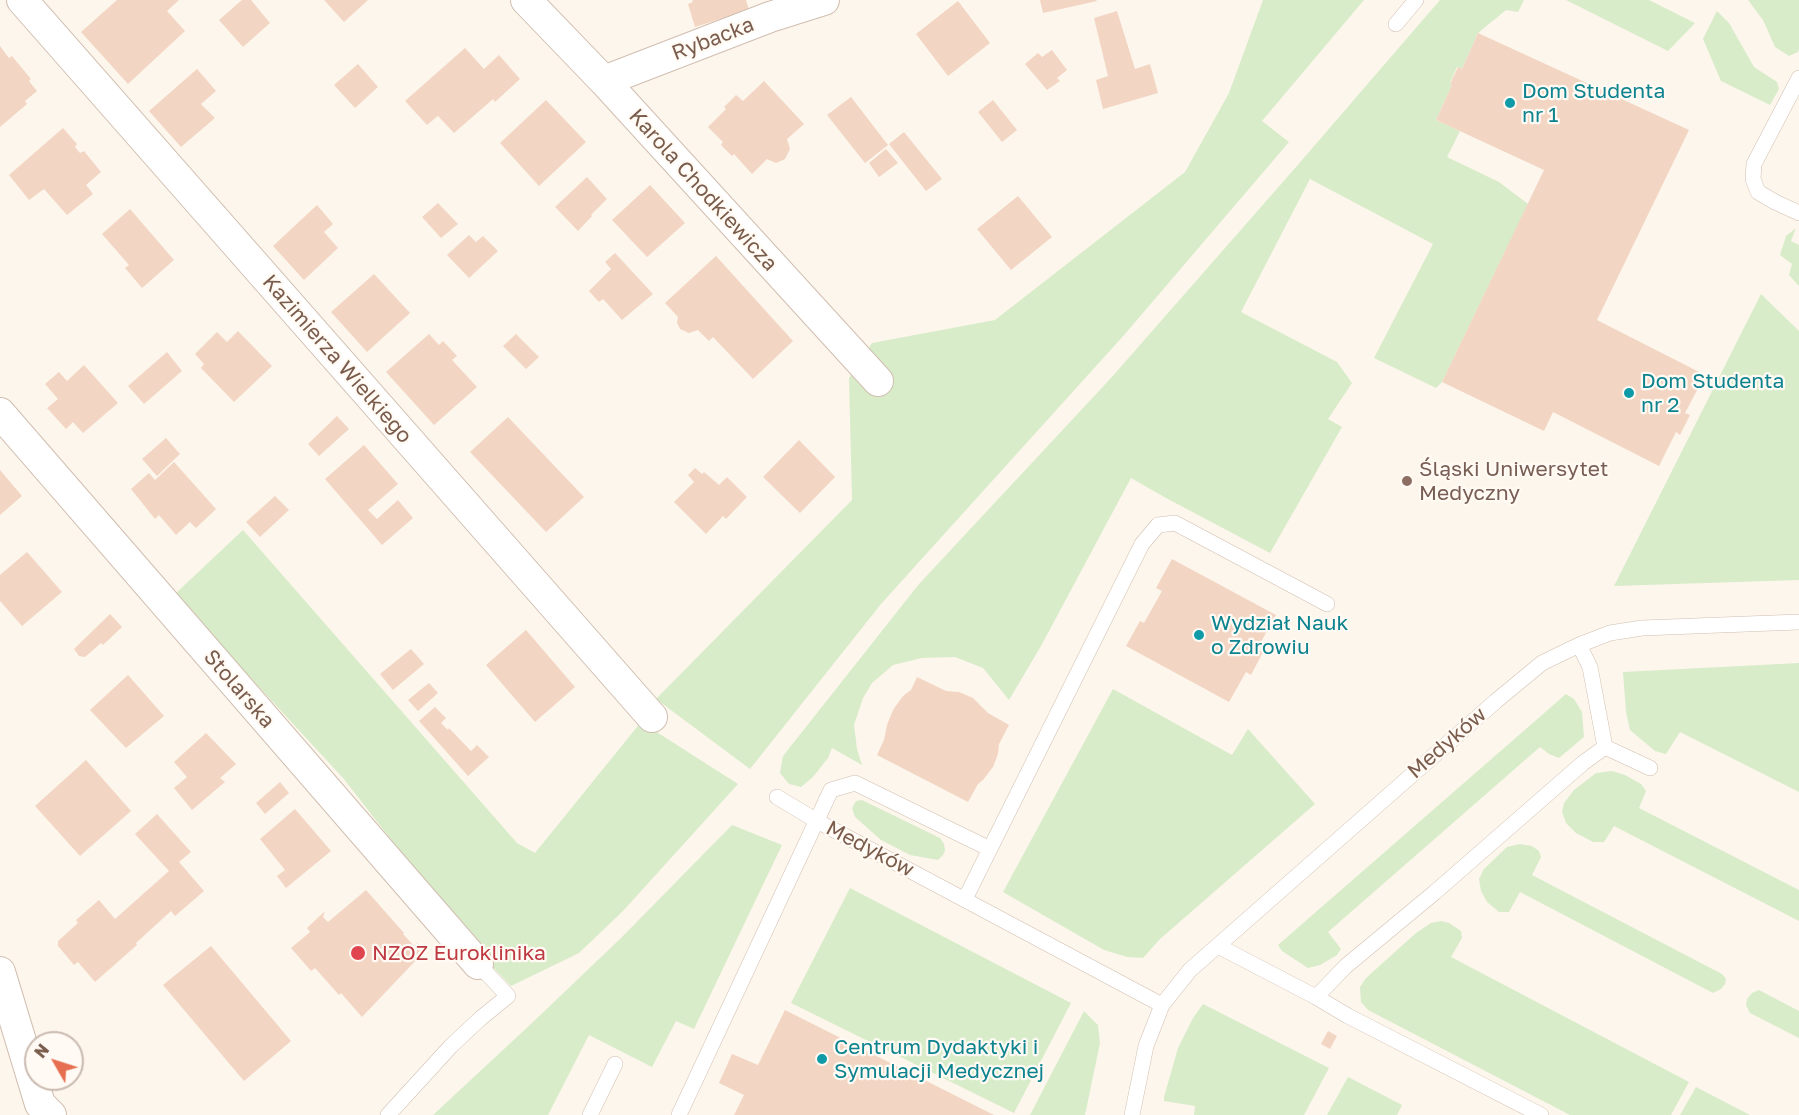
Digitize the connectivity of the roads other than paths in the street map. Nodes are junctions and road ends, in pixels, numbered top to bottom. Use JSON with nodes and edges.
{"nodes":[{"id":1,"x":22,"y":0,"type":"edge"},
{"id":2,"x":526,"y":0,"type":"edge"},
{"id":3,"x":824,"y":0,"type":"edge"},
{"id":4,"x":1416,"y":0,"type":"edge"},
{"id":5,"x":767,"y":9,"type":"edge"},
{"id":6,"x":1396,"y":24,"type":"dead end"},
{"id":7,"x":1799,"y":78,"type":"edge"},
{"id":8,"x":604,"y":81,"type":"junction"},
{"id":9,"x":1799,"y":213,"type":"edge"},
{"id":10,"x":878,"y":381,"type":"dead end"},
{"id":11,"x":0,"y":413,"type":"edge"},
{"id":12,"x":1328,"y":604,"type":"dead end"},
{"id":13,"x":1799,"y":622,"type":"edge"},
{"id":14,"x":1579,"y":645,"type":"junction"},
{"id":15,"x":652,"y":717,"type":"dead end"},
{"id":16,"x":1605,"y":747,"type":"junction"},
{"id":17,"x":1650,"y":768,"type":"dead end"},
{"id":18,"x":777,"y":797,"type":"dead end"},
{"id":19,"x":817,"y":821,"type":"junction"},
{"id":20,"x":990,"y":849,"type":"junction"},
{"id":21,"x":965,"y":899,"type":"junction"},
{"id":22,"x":1218,"y":946,"type":"junction"},
{"id":23,"x":478,"y":964,"type":"joint"},
{"id":24,"x":0,"y":972,"type":"edge"},
{"id":25,"x":1316,"y":997,"type":"junction"},
{"id":26,"x":1162,"y":1005,"type":"junction"},
{"id":27,"x":615,"y":1064,"type":"dead end"},
{"id":28,"x":51,"y":1115,"type":"edge"},
{"id":29,"x":388,"y":1115,"type":"edge"},
{"id":30,"x":590,"y":1115,"type":"edge"},
{"id":31,"x":679,"y":1115,"type":"edge"},
{"id":32,"x":1132,"y":1115,"type":"edge"},
{"id":33,"x":1541,"y":1115,"type":"edge"}],
"edges":[{"from":1,"to":15,"type":"street","name":"Kazimierza Wielkiego"},
{"from":2,"to":8,"type":"street","name":"Karola Chodkiewicza"},
{"from":3,"to":5,"type":"street","name":"Rybacka"},
{"from":4,"to":6,"type":"lane"},
{"from":5,"to":8,"type":"street","name":"Rybacka"},
{"from":7,"to":9,"type":"lane"},
{"from":8,"to":10,"type":"street","name":"Karola Chodkiewicza"},
{"from":11,"to":23,"type":"street","name":"Stolarska"},
{"from":12,"to":20,"type":"lane"},
{"from":13,"to":14,"type":"lane","name":"Medyków"},
{"from":14,"to":16,"type":"lane"},
{"from":14,"to":22,"type":"lane","name":"Medyków"},
{"from":16,"to":17,"type":"lane"},
{"from":16,"to":25,"type":"lane"},
{"from":18,"to":19,"type":"lane","name":"Medyków"},
{"from":19,"to":20,"type":"lane"},
{"from":19,"to":21,"type":"lane","name":"Medyków"},
{"from":19,"to":31,"type":"lane"},
{"from":20,"to":21,"type":"lane"},
{"from":21,"to":26,"type":"lane","name":"Medyków"},
{"from":22,"to":25,"type":"lane"},
{"from":22,"to":26,"type":"lane","name":"Medyków"},
{"from":23,"to":29,"type":"lane"},
{"from":24,"to":28,"type":"street"},
{"from":25,"to":33,"type":"lane"},
{"from":26,"to":32,"type":"lane","name":"Medyków"},
{"from":27,"to":30,"type":"lane"}]}
